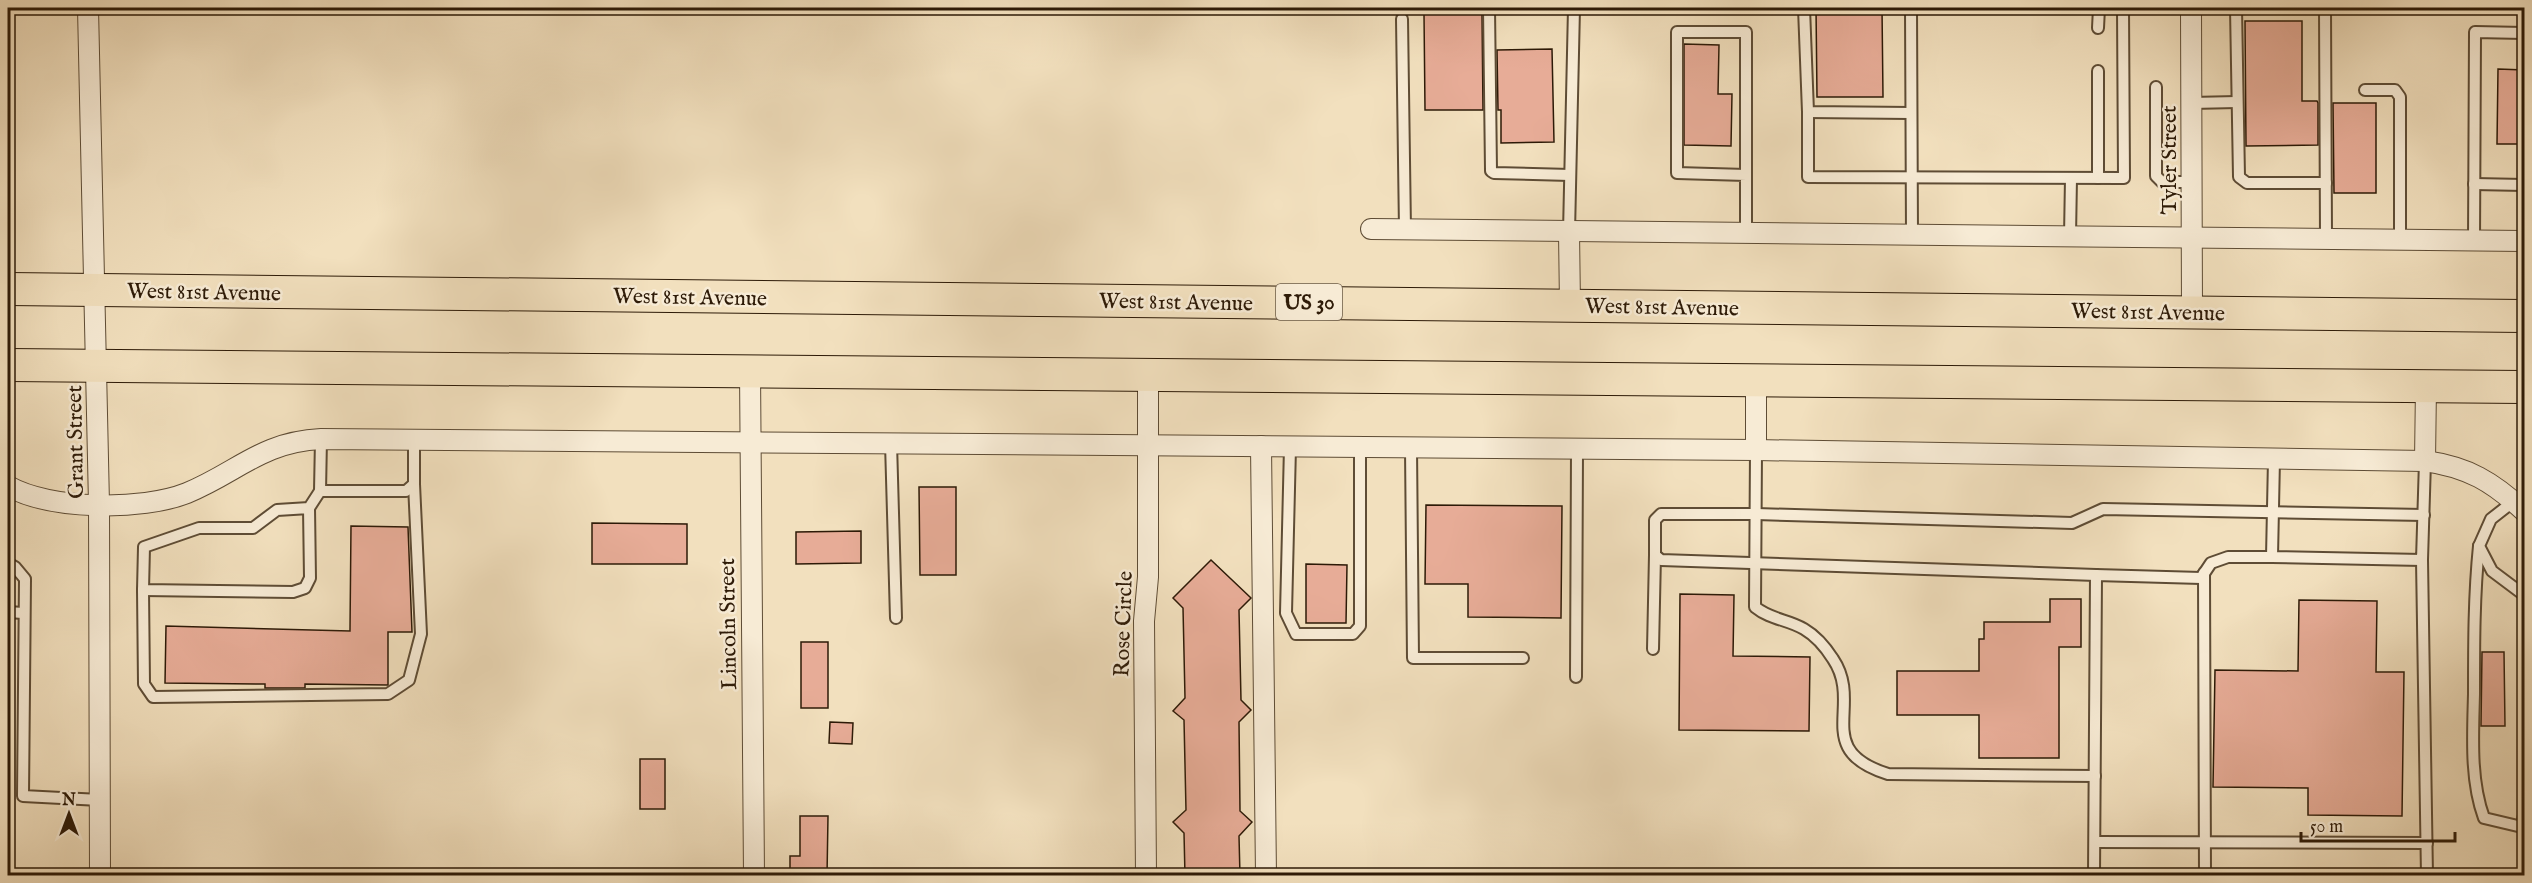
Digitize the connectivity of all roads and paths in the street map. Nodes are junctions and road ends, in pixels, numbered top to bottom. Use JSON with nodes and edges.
{"nodes":[{"id":1,"x":88,"y":8,"type":"edge"},
{"id":2,"x":1489,"y":8,"type":"edge"},
{"id":3,"x":1574,"y":8,"type":"edge"},
{"id":4,"x":1804,"y":8,"type":"edge"},
{"id":5,"x":1911,"y":8,"type":"edge"},
{"id":6,"x":2099,"y":8,"type":"edge"},
{"id":7,"x":2123,"y":8,"type":"edge"},
{"id":8,"x":2191,"y":8,"type":"edge"},
{"id":9,"x":2236,"y":8,"type":"edge"},
{"id":10,"x":2325,"y":8,"type":"edge"},
{"id":11,"x":1402,"y":19,"type":"dead end"},
{"id":12,"x":2098,"y":28,"type":"dead end"},
{"id":13,"x":2524,"y":33,"type":"edge"},
{"id":14,"x":2098,"y":71,"type":"dead end"},
{"id":15,"x":2156,"y":87,"type":"dead end"},
{"id":16,"x":2365,"y":90,"type":"dead end"},
{"id":17,"x":2237,"y":102,"type":"junction"},
{"id":18,"x":2191,"y":103,"type":"junction"},
{"id":19,"x":1808,"y":112,"type":"junction"},
{"id":20,"x":1911,"y":113,"type":"junction"},
{"id":21,"x":1570,"y":174,"type":"junction"},
{"id":22,"x":1746,"y":175,"type":"junction"},
{"id":23,"x":1912,"y":177,"type":"junction"},
{"id":24,"x":2071,"y":178,"type":"junction"},
{"id":25,"x":2098,"y":178,"type":"junction"},
{"id":26,"x":2192,"y":182,"type":"junction"},
{"id":27,"x":2326,"y":183,"type":"junction"},
{"id":28,"x":2474,"y":184,"type":"junction"},
{"id":29,"x":2524,"y":185,"type":"edge"},
{"id":30,"x":1371,"y":229,"type":"dead end"},
{"id":31,"x":1405,"y":230,"type":"junction"},
{"id":32,"x":1569,"y":232,"type":"junction"},
{"id":33,"x":1746,"y":233,"type":"junction"},
{"id":34,"x":1912,"y":235,"type":"junction"},
{"id":35,"x":2070,"y":236,"type":"junction"},
{"id":36,"x":2192,"y":237,"type":"junction"},
{"id":37,"x":2326,"y":239,"type":"junction"},
{"id":38,"x":2400,"y":240,"type":"junction"},
{"id":39,"x":2474,"y":241,"type":"junction"},
{"id":40,"x":2524,"y":241,"type":"edge"},
{"id":41,"x":8,"y":289,"type":"edge"},
{"id":42,"x":93,"y":290,"type":"junction"},
{"id":43,"x":1570,"y":305,"type":"junction"},
{"id":44,"x":2192,"y":312,"type":"junction"},
{"id":45,"x":2524,"y":316,"type":"edge"},
{"id":46,"x":8,"y":364,"type":"edge"},
{"id":47,"x":97,"y":366,"type":"junction"},
{"id":48,"x":750,"y":371,"type":"junction"},
{"id":49,"x":1148,"y":375,"type":"junction"},
{"id":50,"x":1756,"y":380,"type":"junction"},
{"id":51,"x":2426,"y":386,"type":"junction"},
{"id":52,"x":2524,"y":387,"type":"edge"},
{"id":53,"x":321,"y":439,"type":"junction"},
{"id":54,"x":414,"y":440,"type":"junction"},
{"id":55,"x":750,"y":442,"type":"junction"},
{"id":56,"x":891,"y":443,"type":"junction"},
{"id":57,"x":1148,"y":445,"type":"junction"},
{"id":58,"x":1261,"y":446,"type":"junction"},
{"id":59,"x":1290,"y":447,"type":"junction"},
{"id":60,"x":1360,"y":447,"type":"junction"},
{"id":61,"x":1411,"y":448,"type":"junction"},
{"id":62,"x":1577,"y":450,"type":"junction"},
{"id":63,"x":1756,"y":450,"type":"junction"},
{"id":64,"x":2274,"y":459,"type":"junction"},
{"id":65,"x":2425,"y":461,"type":"junction"},
{"id":66,"x":414,"y":484,"type":"junction"},
{"id":67,"x":8,"y":486,"type":"edge"},
{"id":68,"x":320,"y":491,"type":"junction"},
{"id":69,"x":99,"y":504,"type":"junction"},
{"id":70,"x":2519,"y":506,"type":"edge"},
{"id":71,"x":309,"y":508,"type":"junction"},
{"id":72,"x":2273,"y":513,"type":"junction"},
{"id":73,"x":1756,"y":514,"type":"junction"},
{"id":74,"x":2424,"y":515,"type":"junction"},
{"id":75,"x":2479,"y":546,"type":"junction"},
{"id":76,"x":1655,"y":555,"type":"junction"},
{"id":77,"x":2272,"y":557,"type":"junction"},
{"id":78,"x":2422,"y":560,"type":"junction"},
{"id":79,"x":1755,"y":562,"type":"junction"},
{"id":80,"x":8,"y":563,"type":"edge"},
{"id":81,"x":2204,"y":573,"type":"junction"},
{"id":82,"x":2096,"y":575,"type":"junction"},
{"id":83,"x":143,"y":590,"type":"junction"},
{"id":84,"x":2524,"y":595,"type":"edge"},
{"id":85,"x":8,"y":612,"type":"edge"},
{"id":86,"x":23,"y":612,"type":"junction"},
{"id":87,"x":896,"y":618,"type":"dead end"},
{"id":88,"x":1653,"y":649,"type":"dead end"},
{"id":89,"x":1523,"y":658,"type":"dead end"},
{"id":90,"x":1576,"y":677,"type":"dead end"},
{"id":91,"x":2095,"y":777,"type":"junction"},
{"id":92,"x":100,"y":800,"type":"junction"},
{"id":93,"x":2524,"y":815,"type":"edge"},
{"id":94,"x":2523,"y":827,"type":"edge"},
{"id":95,"x":2095,"y":842,"type":"junction"},
{"id":96,"x":2205,"y":842,"type":"junction"},
{"id":97,"x":2427,"y":843,"type":"junction"},
{"id":98,"x":100,"y":876,"type":"edge"},
{"id":99,"x":754,"y":876,"type":"edge"},
{"id":100,"x":1146,"y":876,"type":"edge"},
{"id":101,"x":1266,"y":876,"type":"edge"},
{"id":102,"x":2094,"y":876,"type":"edge"},
{"id":103,"x":2205,"y":876,"type":"edge"},
{"id":104,"x":2427,"y":876,"type":"edge"}],
"edges":[{"from":1,"to":42,"type":"street","name":"Grant Street"},
{"from":2,"to":21,"type":"lane"},
{"from":3,"to":21,"type":"lane"},
{"from":4,"to":19,"type":"lane"},
{"from":5,"to":20,"type":"lane"},
{"from":6,"to":12,"type":"lane"},
{"from":7,"to":25,"type":"lane"},
{"from":8,"to":18,"type":"street","name":"Tyler Street"},
{"from":9,"to":17,"type":"lane"},
{"from":10,"to":27,"type":"lane"},
{"from":11,"to":31,"type":"lane"},
{"from":13,"to":28,"type":"lane"},
{"from":14,"to":25,"type":"lane"},
{"from":15,"to":26,"type":"lane"},
{"from":16,"to":38,"type":"lane"},
{"from":17,"to":18,"type":"lane"},
{"from":17,"to":27,"type":"lane"},
{"from":18,"to":26,"type":"street","name":"Tyler Street"},
{"from":19,"to":20,"type":"lane"},
{"from":19,"to":23,"type":"lane"},
{"from":20,"to":23,"type":"lane"},
{"from":21,"to":32,"type":"lane"},
{"from":22,"to":22,"type":"lane"},
{"from":22,"to":33,"type":"lane"},
{"from":23,"to":24,"type":"lane"},
{"from":23,"to":34,"type":"lane"},
{"from":24,"to":25,"type":"lane"},
{"from":24,"to":35,"type":"lane"},
{"from":26,"to":36,"type":"street","name":"Tyler Street"},
{"from":27,"to":37,"type":"lane"},
{"from":28,"to":29,"type":"lane"},
{"from":28,"to":39,"type":"lane"},
{"from":30,"to":31,"type":"street"},
{"from":31,"to":32,"type":"street"},
{"from":32,"to":33,"type":"street"},
{"from":32,"to":43,"type":"street"},
{"from":33,"to":34,"type":"street"},
{"from":34,"to":35,"type":"street"},
{"from":35,"to":36,"type":"street"},
{"from":36,"to":37,"type":"street"},
{"from":36,"to":44,"type":"street","name":"Tyler Street"},
{"from":37,"to":38,"type":"street"},
{"from":38,"to":39,"type":"street"},
{"from":39,"to":40,"type":"street"},
{"from":41,"to":42,"type":"main road","name":"West 81st Avenue","number":"US 30"},
{"from":42,"to":43,"type":"main road","name":"West 81st Avenue","number":"US 30"},
{"from":42,"to":47,"type":"street","name":"Grant Street"},
{"from":43,"to":44,"type":"main road","name":"West 81st Avenue","number":"US 30"},
{"from":44,"to":45,"type":"main road","name":"West 81st Avenue","number":"US 30"},
{"from":46,"to":47,"type":"main road"},
{"from":47,"to":48,"type":"main road"},
{"from":47,"to":69,"type":"street","name":"Grant Street"},
{"from":48,"to":49,"type":"main road"},
{"from":48,"to":55,"type":"street","name":"Lincoln Street"},
{"from":49,"to":50,"type":"main road"},
{"from":49,"to":57,"type":"street","name":"Rose Circle"},
{"from":50,"to":51,"type":"main road"},
{"from":50,"to":63,"type":"street"},
{"from":51,"to":52,"type":"main road"},
{"from":51,"to":65,"type":"street"},
{"from":53,"to":54,"type":"street"},
{"from":53,"to":68,"type":"lane"},
{"from":53,"to":69,"type":"street"},
{"from":54,"to":55,"type":"street"},
{"from":54,"to":66,"type":"lane"},
{"from":55,"to":56,"type":"street"},
{"from":55,"to":99,"type":"street","name":"Lincoln Street"},
{"from":56,"to":57,"type":"street"},
{"from":56,"to":87,"type":"lane"},
{"from":57,"to":58,"type":"street"},
{"from":57,"to":100,"type":"street","name":"Rose Circle"},
{"from":58,"to":59,"type":"street"},
{"from":58,"to":101,"type":"street"},
{"from":59,"to":60,"type":"street"},
{"from":59,"to":60,"type":"lane"},
{"from":60,"to":61,"type":"street"},
{"from":61,"to":62,"type":"street"},
{"from":61,"to":89,"type":"lane"},
{"from":62,"to":63,"type":"street"},
{"from":62,"to":90,"type":"lane"},
{"from":63,"to":64,"type":"street"},
{"from":63,"to":73,"type":"lane"},
{"from":64,"to":65,"type":"street"},
{"from":64,"to":72,"type":"lane"},
{"from":65,"to":70,"type":"street"},
{"from":65,"to":74,"type":"lane"},
{"from":66,"to":68,"type":"lane"},
{"from":66,"to":83,"type":"lane"},
{"from":67,"to":69,"type":"street"},
{"from":68,"to":71,"type":"lane"},
{"from":69,"to":92,"type":"street","name":"Grant Street"},
{"from":70,"to":75,"type":"lane"},
{"from":71,"to":83,"type":"lane"},
{"from":71,"to":83,"type":"lane"},
{"from":72,"to":73,"type":"lane"},
{"from":72,"to":74,"type":"lane"},
{"from":72,"to":77,"type":"lane"},
{"from":73,"to":76,"type":"lane"},
{"from":73,"to":79,"type":"lane"},
{"from":74,"to":78,"type":"lane"},
{"from":75,"to":84,"type":"lane"},
{"from":75,"to":94,"type":"lane"},
{"from":76,"to":79,"type":"lane"},
{"from":76,"to":88,"type":"lane"},
{"from":77,"to":78,"type":"lane"},
{"from":77,"to":81,"type":"lane"},
{"from":78,"to":97,"type":"lane"},
{"from":79,"to":82,"type":"lane"},
{"from":79,"to":91,"type":"lane"},
{"from":80,"to":86,"type":"lane"},
{"from":81,"to":82,"type":"lane"},
{"from":81,"to":96,"type":"lane"},
{"from":82,"to":91,"type":"lane"},
{"from":85,"to":86,"type":"lane"},
{"from":86,"to":92,"type":"lane"},
{"from":91,"to":95,"type":"lane"},
{"from":92,"to":98,"type":"street","name":"Grant Street"},
{"from":93,"to":94,"type":"lane"},
{"from":95,"to":96,"type":"lane"},
{"from":95,"to":102,"type":"lane"},
{"from":96,"to":97,"type":"lane"},
{"from":96,"to":103,"type":"lane"},
{"from":97,"to":104,"type":"lane"}]}
